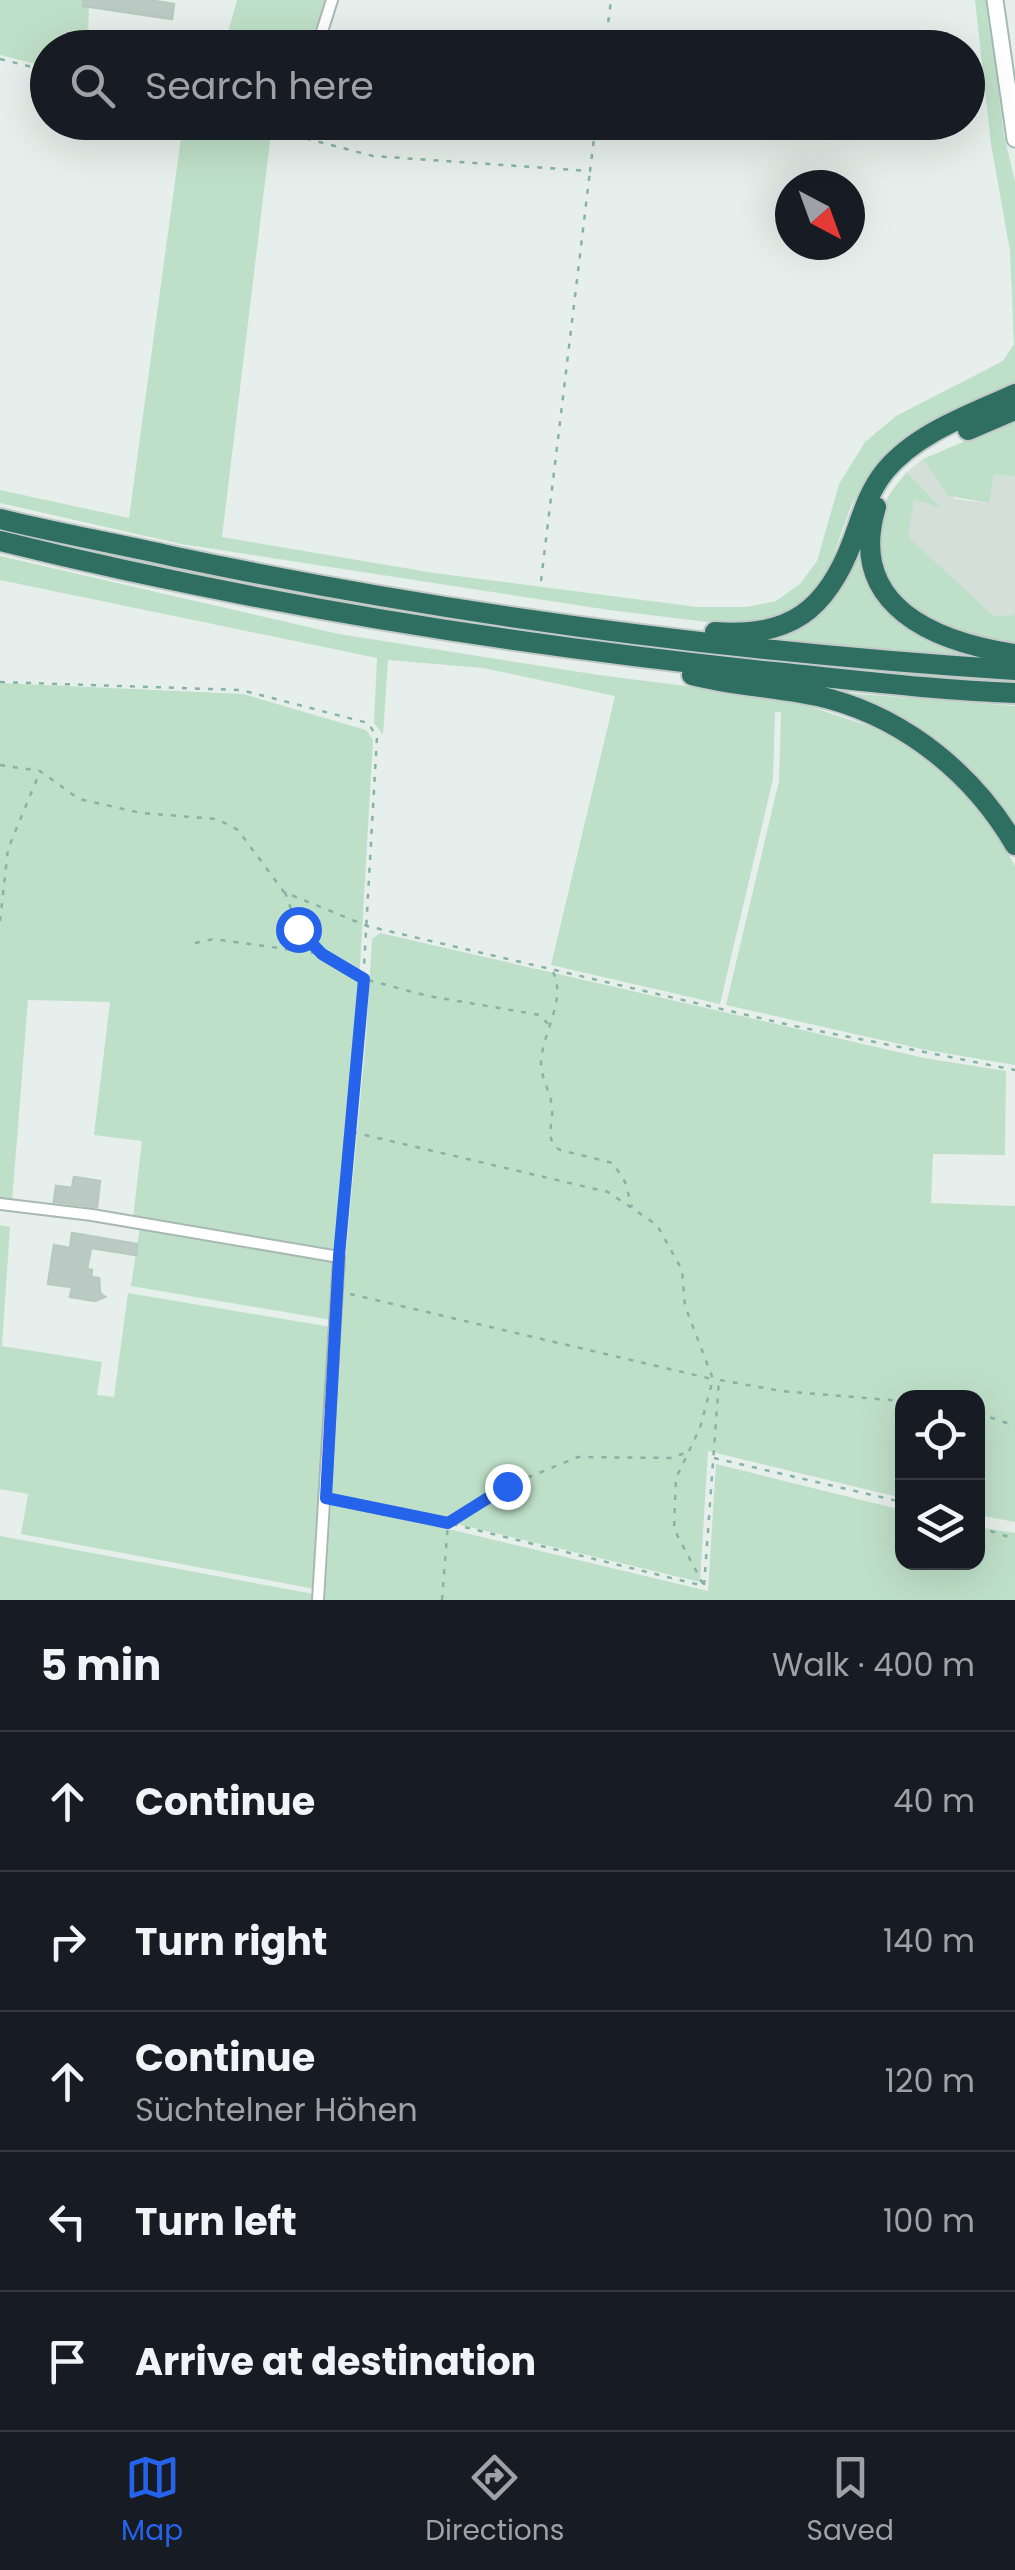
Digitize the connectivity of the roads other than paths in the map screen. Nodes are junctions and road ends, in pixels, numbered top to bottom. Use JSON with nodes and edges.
{"nodes":[{"id":1,"x":332,"y":0,"type":"edge"},
{"id":2,"x":996,"y":0,"type":"edge"},
{"id":3,"x":322,"y":30,"type":"edge"},
{"id":4,"x":1015,"y":139,"type":"edge"},
{"id":5,"x":1015,"y":394,"type":"edge"},
{"id":6,"x":1015,"y":410,"type":"edge"},
{"id":7,"x":0,"y":519,"type":"edge"},
{"id":8,"x":0,"y":541,"type":"edge"},
{"id":9,"x":600,"y":631,"type":"junction"},
{"id":10,"x":1015,"y":654,"type":"edge"},
{"id":11,"x":638,"y":658,"type":"junction"},
{"id":12,"x":1015,"y":670,"type":"edge"},
{"id":13,"x":1015,"y":694,"type":"edge"},
{"id":14,"x":1015,"y":845,"type":"edge"},
{"id":15,"x":0,"y":1204,"type":"edge"},
{"id":16,"x":318,"y":1600,"type":"edge"}],
"edges":[{"from":1,"to":3,"type":"street"},
{"from":2,"to":4,"type":"main road"},
{"from":5,"to":9,"type":"highway"},
{"from":6,"to":10,"type":"highway"},
{"from":7,"to":9,"type":"highway"},
{"from":8,"to":11,"type":"highway"},
{"from":9,"to":12,"type":"highway"},
{"from":11,"to":13,"type":"highway"},
{"from":11,"to":14,"type":"highway"},
{"from":15,"to":16,"type":"street"}]}
